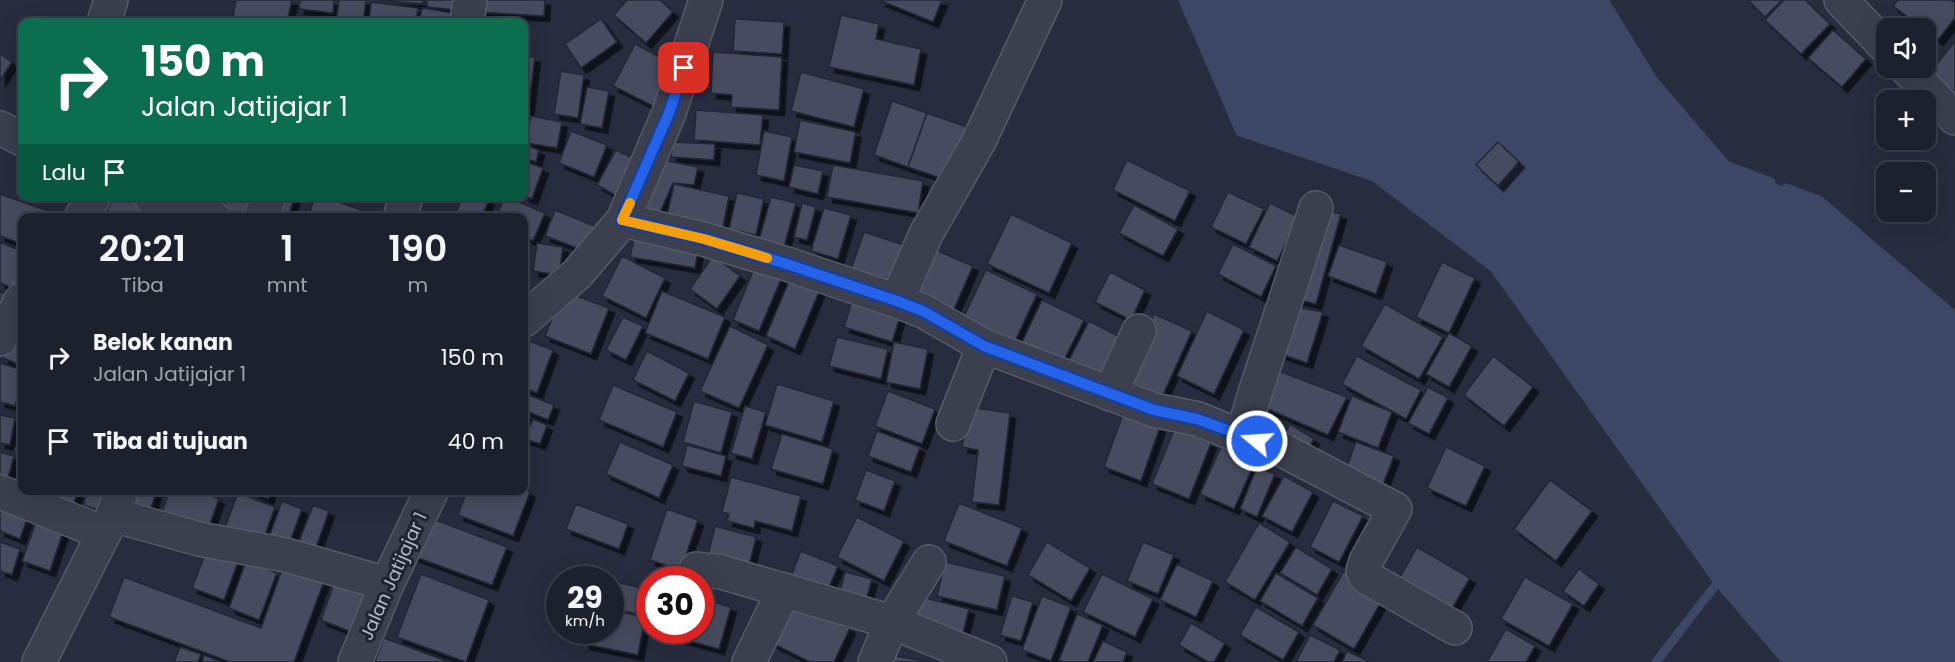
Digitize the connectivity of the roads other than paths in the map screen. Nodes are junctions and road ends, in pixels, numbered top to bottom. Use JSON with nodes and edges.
{"nodes":[{"id":1,"x":111,"y":0,"type":"edge"},
{"id":2,"x":470,"y":0,"type":"edge"},
{"id":3,"x":706,"y":0,"type":"edge"},
{"id":4,"x":1045,"y":0,"type":"edge"},
{"id":5,"x":1841,"y":0,"type":"edge"},
{"id":6,"x":105,"y":18,"type":"edge"},
{"id":7,"x":468,"y":18,"type":"edge"},
{"id":8,"x":1876,"y":37,"type":"edge"},
{"id":9,"x":1916,"y":78,"type":"edge"},
{"id":10,"x":1955,"y":118,"type":"edge"},
{"id":11,"x":0,"y":128,"type":"edge"},
{"id":12,"x":18,"y":137,"type":"edge"},
{"id":13,"x":172,"y":201,"type":"edge"},
{"id":14,"x":1316,"y":208,"type":"dead end"},
{"id":15,"x":202,"y":213,"type":"edge"},
{"id":16,"x":622,"y":220,"type":"junction"},
{"id":17,"x":897,"y":301,"type":"junction"},
{"id":18,"x":18,"y":308,"type":"edge"},
{"id":19,"x":528,"y":317,"type":"edge"},
{"id":20,"x":1139,"y":331,"type":"dead end"},
{"id":21,"x":0,"y":339,"type":"edge"},
{"id":22,"x":984,"y":346,"type":"junction"},
{"id":23,"x":1110,"y":394,"type":"junction"},
{"id":24,"x":953,"y":424,"type":"dead end"},
{"id":25,"x":1242,"y":437,"type":"junction"},
{"id":26,"x":0,"y":492,"type":"edge"},
{"id":27,"x":430,"y":495,"type":"edge"},
{"id":28,"x":113,"y":513,"type":"edge"},
{"id":29,"x":929,"y":562,"type":"dead end"},
{"id":30,"x":714,"y":571,"type":"edge"},
{"id":31,"x":387,"y":584,"type":"junction"},
{"id":32,"x":784,"y":590,"type":"junction"},
{"id":33,"x":892,"y":622,"type":"junction"},
{"id":34,"x":1455,"y":628,"type":"dead end"},
{"id":35,"x":39,"y":662,"type":"edge"},
{"id":36,"x":355,"y":662,"type":"edge"},
{"id":37,"x":749,"y":662,"type":"edge"},
{"id":38,"x":874,"y":662,"type":"edge"},
{"id":39,"x":990,"y":662,"type":"edge"}],
"edges":[{"from":1,"to":6,"type":"street"},
{"from":2,"to":7,"type":"street"},
{"from":3,"to":16,"type":"street"},
{"from":4,"to":17,"type":"street"},
{"from":5,"to":8,"type":"street"},
{"from":9,"to":10,"type":"street"},
{"from":11,"to":12,"type":"street"},
{"from":13,"to":15,"type":"street"},
{"from":14,"to":25,"type":"street"},
{"from":16,"to":17,"type":"street"},
{"from":16,"to":19,"type":"street"},
{"from":17,"to":22,"type":"street"},
{"from":18,"to":21,"type":"street"},
{"from":20,"to":23,"type":"street"},
{"from":22,"to":23,"type":"street"},
{"from":22,"to":24,"type":"street"},
{"from":23,"to":25,"type":"street"},
{"from":25,"to":34,"type":"street"},
{"from":26,"to":28,"type":"street"},
{"from":27,"to":31,"type":"street","name":"Jalan Jatijajar 1"},
{"from":28,"to":31,"type":"street"},
{"from":28,"to":35,"type":"street"},
{"from":29,"to":33,"type":"street"},
{"from":30,"to":32,"type":"street"},
{"from":31,"to":36,"type":"street","name":"Jalan Jatijajar 1"},
{"from":32,"to":33,"type":"street"},
{"from":32,"to":37,"type":"street"},
{"from":33,"to":38,"type":"street"},
{"from":33,"to":39,"type":"street"}]}
